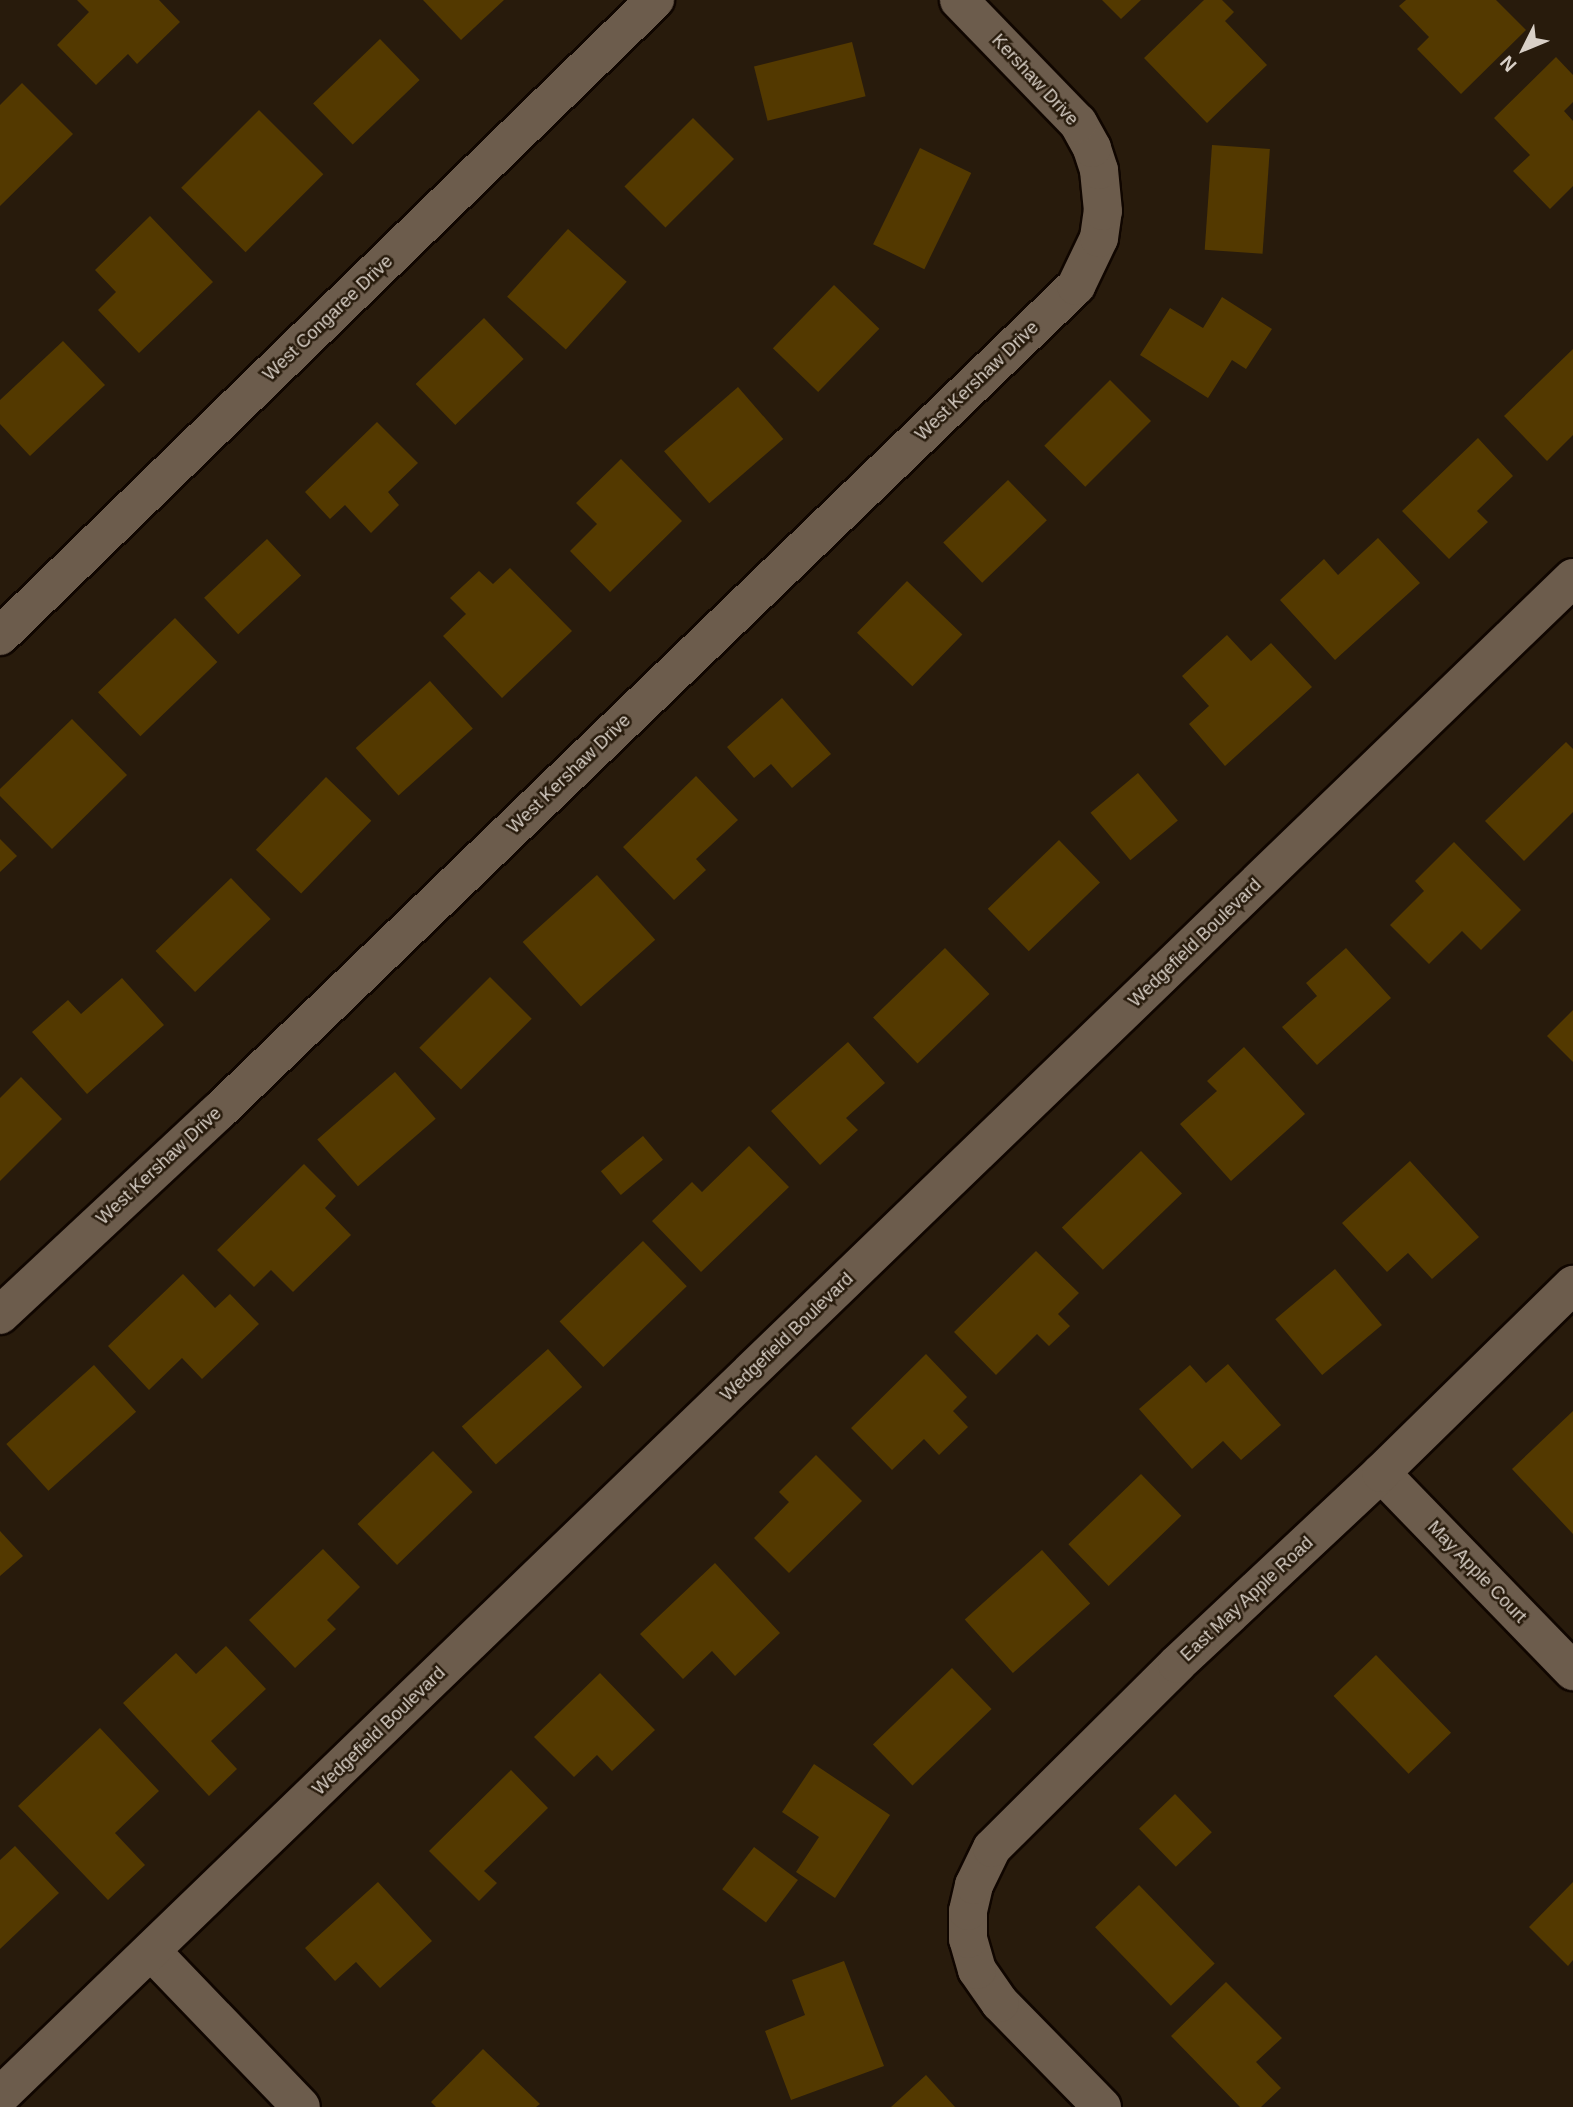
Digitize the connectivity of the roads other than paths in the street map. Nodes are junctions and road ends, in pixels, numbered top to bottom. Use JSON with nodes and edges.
{"nodes":[{"id":1,"x":655,"y":0,"type":"edge"},
{"id":2,"x":958,"y":0,"type":"edge"},
{"id":3,"x":1103,"y":211,"type":"joint"},
{"id":4,"x":1573,"y":578,"type":"edge"},
{"id":5,"x":0,"y":636,"type":"edge"},
{"id":6,"x":1573,"y":1285,"type":"edge"},
{"id":7,"x":0,"y":1315,"type":"edge"},
{"id":8,"x":1381,"y":1473,"type":"junction"},
{"id":9,"x":1573,"y":1671,"type":"edge"},
{"id":10,"x":151,"y":1951,"type":"junction"},
{"id":11,"x":0,"y":2096,"type":"edge"},
{"id":12,"x":301,"y":2107,"type":"edge"},
{"id":13,"x":1102,"y":2107,"type":"edge"}],
"edges":[{"from":1,"to":5,"type":"street","name":"West Congaree Drive"},
{"from":2,"to":3,"type":"street","name":"Kershaw Drive"},
{"from":3,"to":7,"type":"street","name":"West Kershaw Drive"},
{"from":4,"to":10,"type":"street","name":"Wedgefield Boulevard"},
{"from":6,"to":8,"type":"street","name":"East May Apple Road"},
{"from":8,"to":9,"type":"street","name":"May Apple Court"},
{"from":8,"to":13,"type":"street","name":"East May Apple Road"},
{"from":10,"to":11,"type":"street","name":"Wedgefield Boulevard"},
{"from":10,"to":12,"type":"street"}]}
